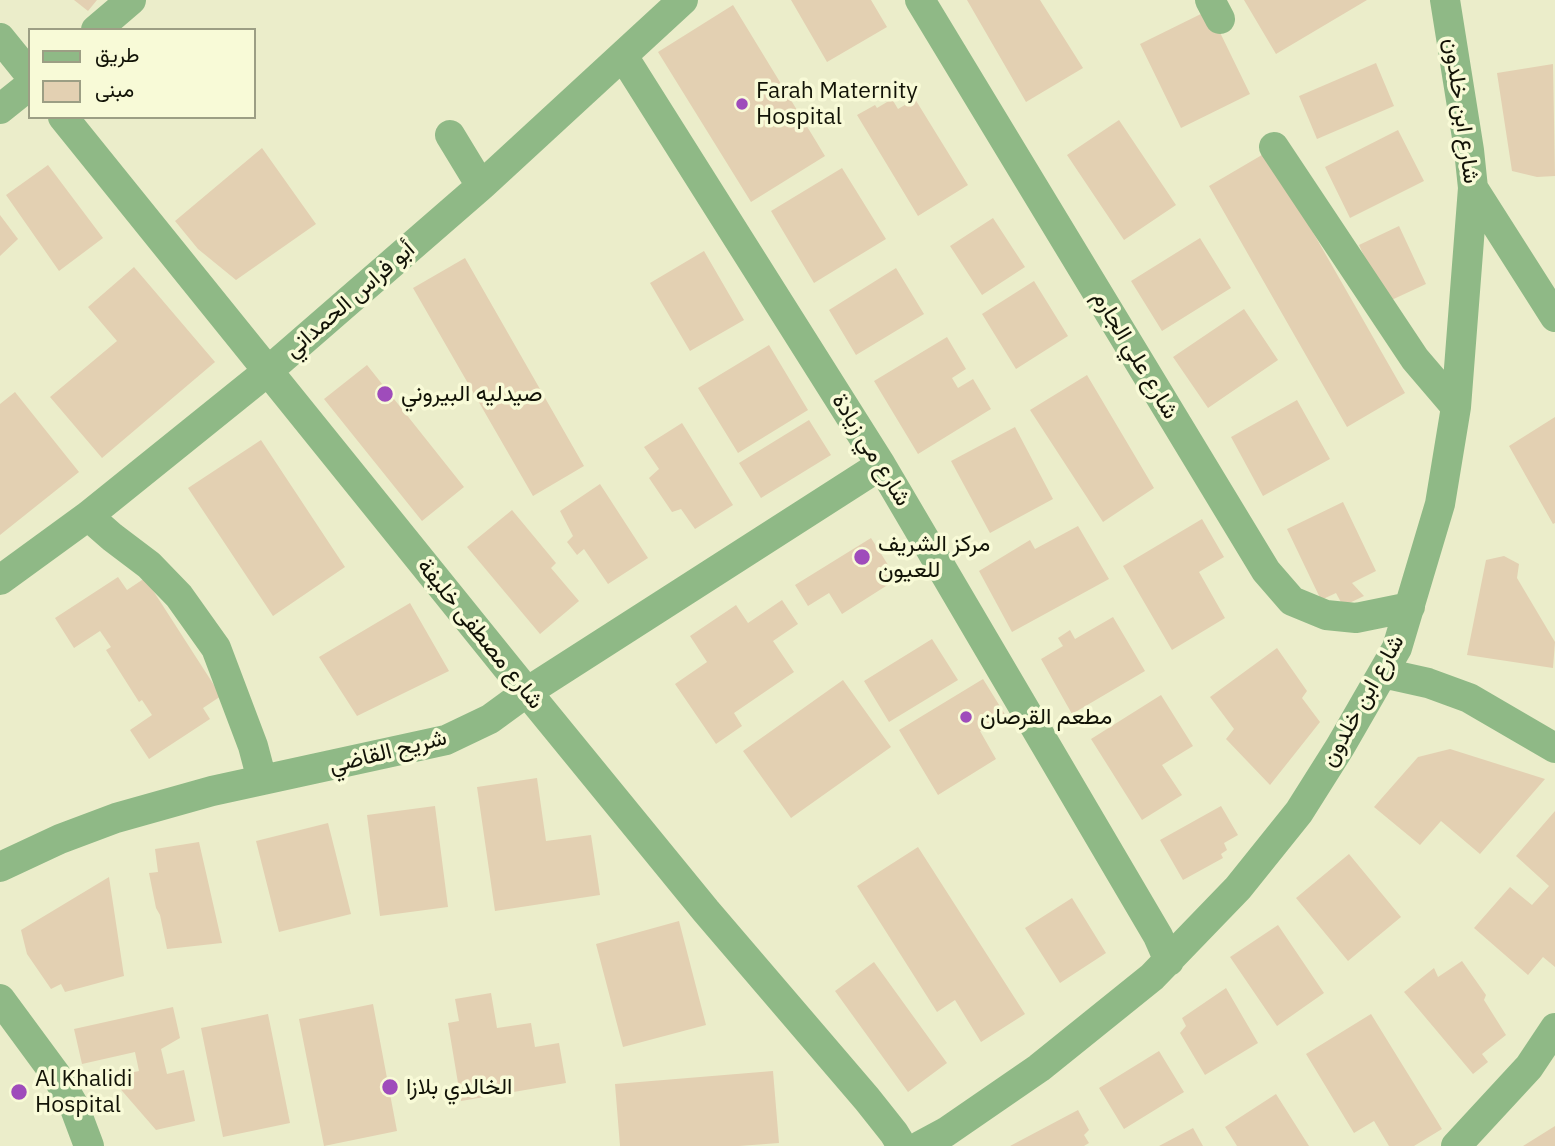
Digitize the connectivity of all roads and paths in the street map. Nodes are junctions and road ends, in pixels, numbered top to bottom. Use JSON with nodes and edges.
{"nodes":[{"id":1,"x":131,"y":0,"type":"edge"},
{"id":2,"x":683,"y":0,"type":"edge"},
{"id":3,"x":920,"y":0,"type":"edge"},
{"id":4,"x":1445,"y":0,"type":"edge"},
{"id":5,"x":98,"y":28,"type":"edge"},
{"id":6,"x":0,"y":38,"type":"edge"},
{"id":7,"x":623,"y":56,"type":"junction"},
{"id":8,"x":28,"y":73,"type":"edge"},
{"id":9,"x":28,"y":87,"type":"edge"},
{"id":10,"x":0,"y":110,"type":"edge"},
{"id":11,"x":66,"y":119,"type":"edge"},
{"id":12,"x":450,"y":135,"type":"dead end"},
{"id":13,"x":1274,"y":146,"type":"dead end"},
{"id":14,"x":481,"y":186,"type":"junction"},
{"id":15,"x":1473,"y":188,"type":"junction"},
{"id":16,"x":1555,"y":317,"type":"edge"},
{"id":17,"x":268,"y":371,"type":"junction"},
{"id":18,"x":1456,"y":407,"type":"junction"},
{"id":19,"x":881,"y":465,"type":"junction"},
{"id":20,"x":88,"y":516,"type":"junction"},
{"id":21,"x":0,"y":580,"type":"edge"},
{"id":22,"x":1410,"y":607,"type":"junction"},
{"id":23,"x":1382,"y":673,"type":"junction"},
{"id":24,"x":527,"y":692,"type":"junction"},
{"id":25,"x":1555,"y":748,"type":"edge"},
{"id":26,"x":262,"y":780,"type":"junction"},
{"id":27,"x":0,"y":867,"type":"edge"},
{"id":28,"x":1168,"y":961,"type":"junction"},
{"id":29,"x":0,"y":999,"type":"edge"},
{"id":30,"x":1555,"y":1028,"type":"edge"},
{"id":31,"x":89,"y":1146,"type":"edge"},
{"id":32,"x":902,"y":1146,"type":"edge"},
{"id":33,"x":920,"y":1146,"type":"edge"},
{"id":34,"x":1456,"y":1146,"type":"edge"}],
"edges":[{"from":1,"to":5,"type":"street"},
{"from":2,"to":7,"type":"street","name":"أبو فراس الحمداني"},
{"from":3,"to":22,"type":"street","name":"شارع علي الجارم"},
{"from":4,"to":15,"type":"street","name":"شارع ابن خلدون"},
{"from":6,"to":8,"type":"street"},
{"from":7,"to":14,"type":"street","name":"أبو فراس الحمداني"},
{"from":7,"to":19,"type":"street","name":"شارع مي زيادة"},
{"from":9,"to":10,"type":"street"},
{"from":11,"to":17,"type":"street","name":"شارع مصطفى خليفة"},
{"from":12,"to":14,"type":"street"},
{"from":13,"to":18,"type":"street"},
{"from":14,"to":17,"type":"street","name":"أبو فراس الحمداني"},
{"from":15,"to":16,"type":"street"},
{"from":15,"to":18,"type":"street","name":"شارع ابن خلدون"},
{"from":17,"to":20,"type":"street","name":"أبو فراس الحمداني"},
{"from":17,"to":24,"type":"street","name":"شارع مصطفى خليفة"},
{"from":18,"to":22,"type":"street","name":"شارع ابن خلدون"},
{"from":19,"to":24,"type":"street","name":"شريح القاضي"},
{"from":19,"to":28,"type":"street","name":"شارع مي زيادة"},
{"from":20,"to":21,"type":"street","name":"أبو فراس الحمداني"},
{"from":20,"to":26,"type":"street"},
{"from":22,"to":23,"type":"street","name":"شارع ابن خلدون"},
{"from":23,"to":25,"type":"street"},
{"from":23,"to":28,"type":"street","name":"شارع ابن خلدون"},
{"from":24,"to":26,"type":"street","name":"شريح القاضي"},
{"from":24,"to":32,"type":"street","name":"شارع مصطفى خليفة"},
{"from":26,"to":27,"type":"street","name":"شريح القاضي"},
{"from":28,"to":33,"type":"street","name":"شارع ابن خلدون"},
{"from":29,"to":31,"type":"street"},
{"from":30,"to":34,"type":"street"}]}
